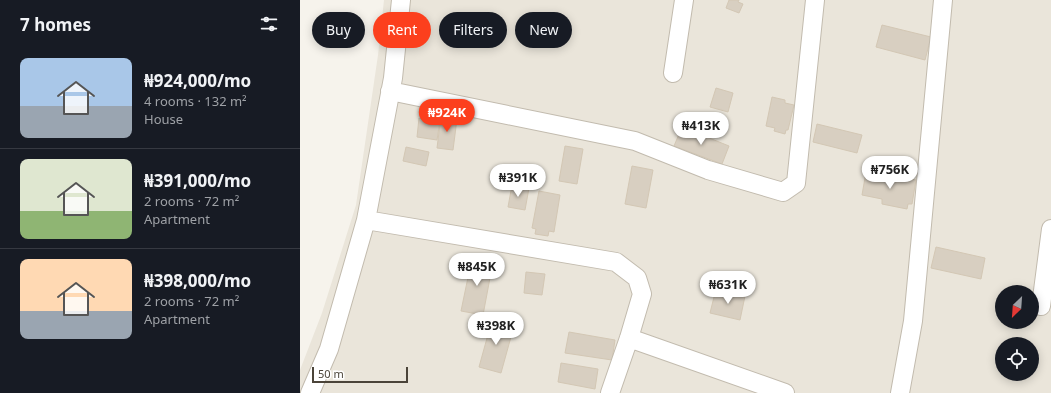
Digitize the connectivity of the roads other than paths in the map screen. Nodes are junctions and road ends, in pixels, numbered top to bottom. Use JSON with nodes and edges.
{"nodes":[{"id":1,"x":401,"y":0,"type":"edge"},
{"id":2,"x":684,"y":0,"type":"edge"},
{"id":3,"x":815,"y":0,"type":"edge"},
{"id":4,"x":943,"y":0,"type":"edge"},
{"id":5,"x":673,"y":73,"type":"dead end"},
{"id":6,"x":390,"y":91,"type":"junction"},
{"id":7,"x":366,"y":220,"type":"junction"},
{"id":8,"x":1051,"y":229,"type":"edge"},
{"id":9,"x":1041,"y":306,"type":"dead end"},
{"id":10,"x":629,"y":338,"type":"junction"},
{"id":11,"x":310,"y":393,"type":"edge"},
{"id":12,"x":610,"y":393,"type":"edge"},
{"id":13,"x":785,"y":393,"type":"edge"},
{"id":14,"x":900,"y":393,"type":"edge"}],
"edges":[{"from":1,"to":6,"type":"street"},
{"from":2,"to":5,"type":"street"},
{"from":3,"to":6,"type":"street"},
{"from":4,"to":14,"type":"street"},
{"from":6,"to":7,"type":"street"},
{"from":7,"to":10,"type":"street"},
{"from":7,"to":11,"type":"street"},
{"from":8,"to":9,"type":"street"},
{"from":10,"to":12,"type":"street"},
{"from":10,"to":13,"type":"street"}]}
